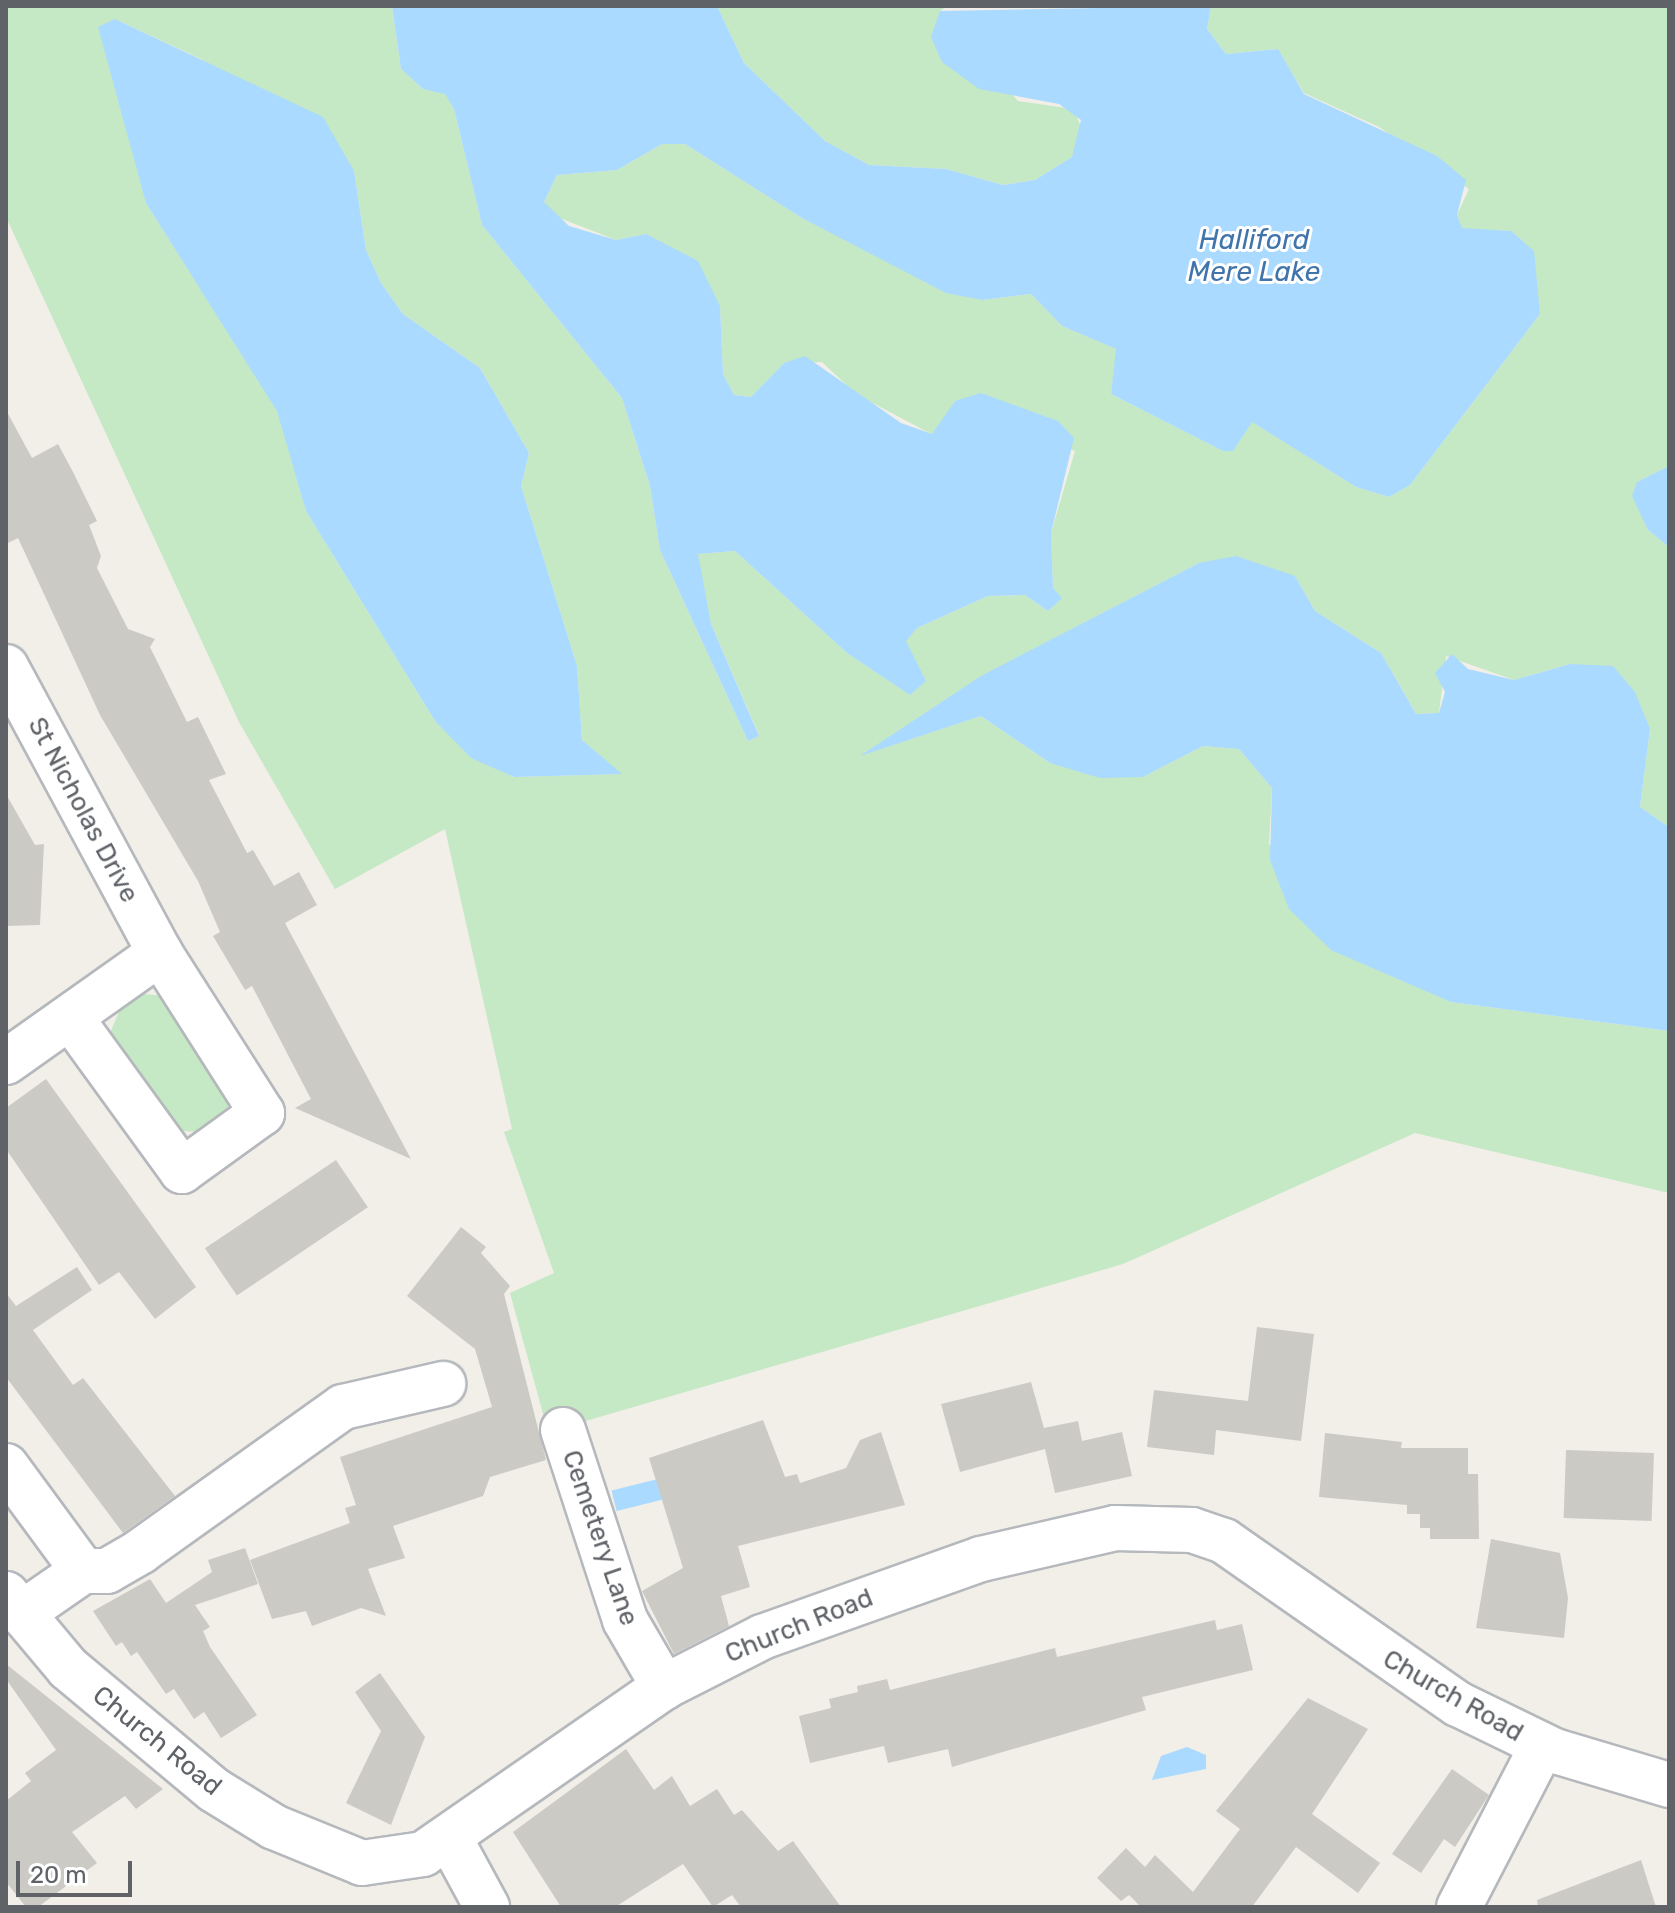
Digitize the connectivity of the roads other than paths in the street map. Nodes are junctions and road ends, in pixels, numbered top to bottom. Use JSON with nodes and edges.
{"nodes":[{"id":1,"x":6,"y":667,"type":"edge"},
{"id":2,"x":160,"y":953,"type":"junction"},
{"id":3,"x":70,"y":1017,"type":"junction"},
{"id":4,"x":6,"y":1062,"type":"edge"},
{"id":5,"x":443,"y":1384,"type":"dead end"},
{"id":6,"x":563,"y":1430,"type":"dead end"},
{"id":7,"x":6,"y":1466,"type":"edge"},
{"id":8,"x":83,"y":1571,"type":"junction"},
{"id":9,"x":13,"y":1604,"type":"edge"},
{"id":10,"x":664,"y":1687,"type":"junction"},
{"id":11,"x":1542,"y":1746,"type":"junction"},
{"id":12,"x":1669,"y":1785,"type":"edge"},
{"id":13,"x":449,"y":1837,"type":"junction"},
{"id":14,"x":487,"y":1907,"type":"edge"},
{"id":15,"x":1459,"y":1907,"type":"edge"}],
"edges":[{"from":1,"to":2,"type":"street","name":"St Nicholas Drive"},
{"from":2,"to":3,"type":"street"},
{"from":2,"to":3,"type":"street","name":"St Nicholas Drive"},
{"from":3,"to":4,"type":"street"},
{"from":5,"to":8,"type":"street"},
{"from":6,"to":10,"type":"street","name":"Cemetery Lane"},
{"from":7,"to":8,"type":"street"},
{"from":8,"to":9,"type":"street"},
{"from":9,"to":13,"type":"street","name":"Church Road"},
{"from":10,"to":11,"type":"street","name":"Church Road"},
{"from":10,"to":13,"type":"street","name":"Church Road"},
{"from":11,"to":12,"type":"street","name":"Church Road"},
{"from":11,"to":15,"type":"street"},
{"from":13,"to":14,"type":"street"}]}
